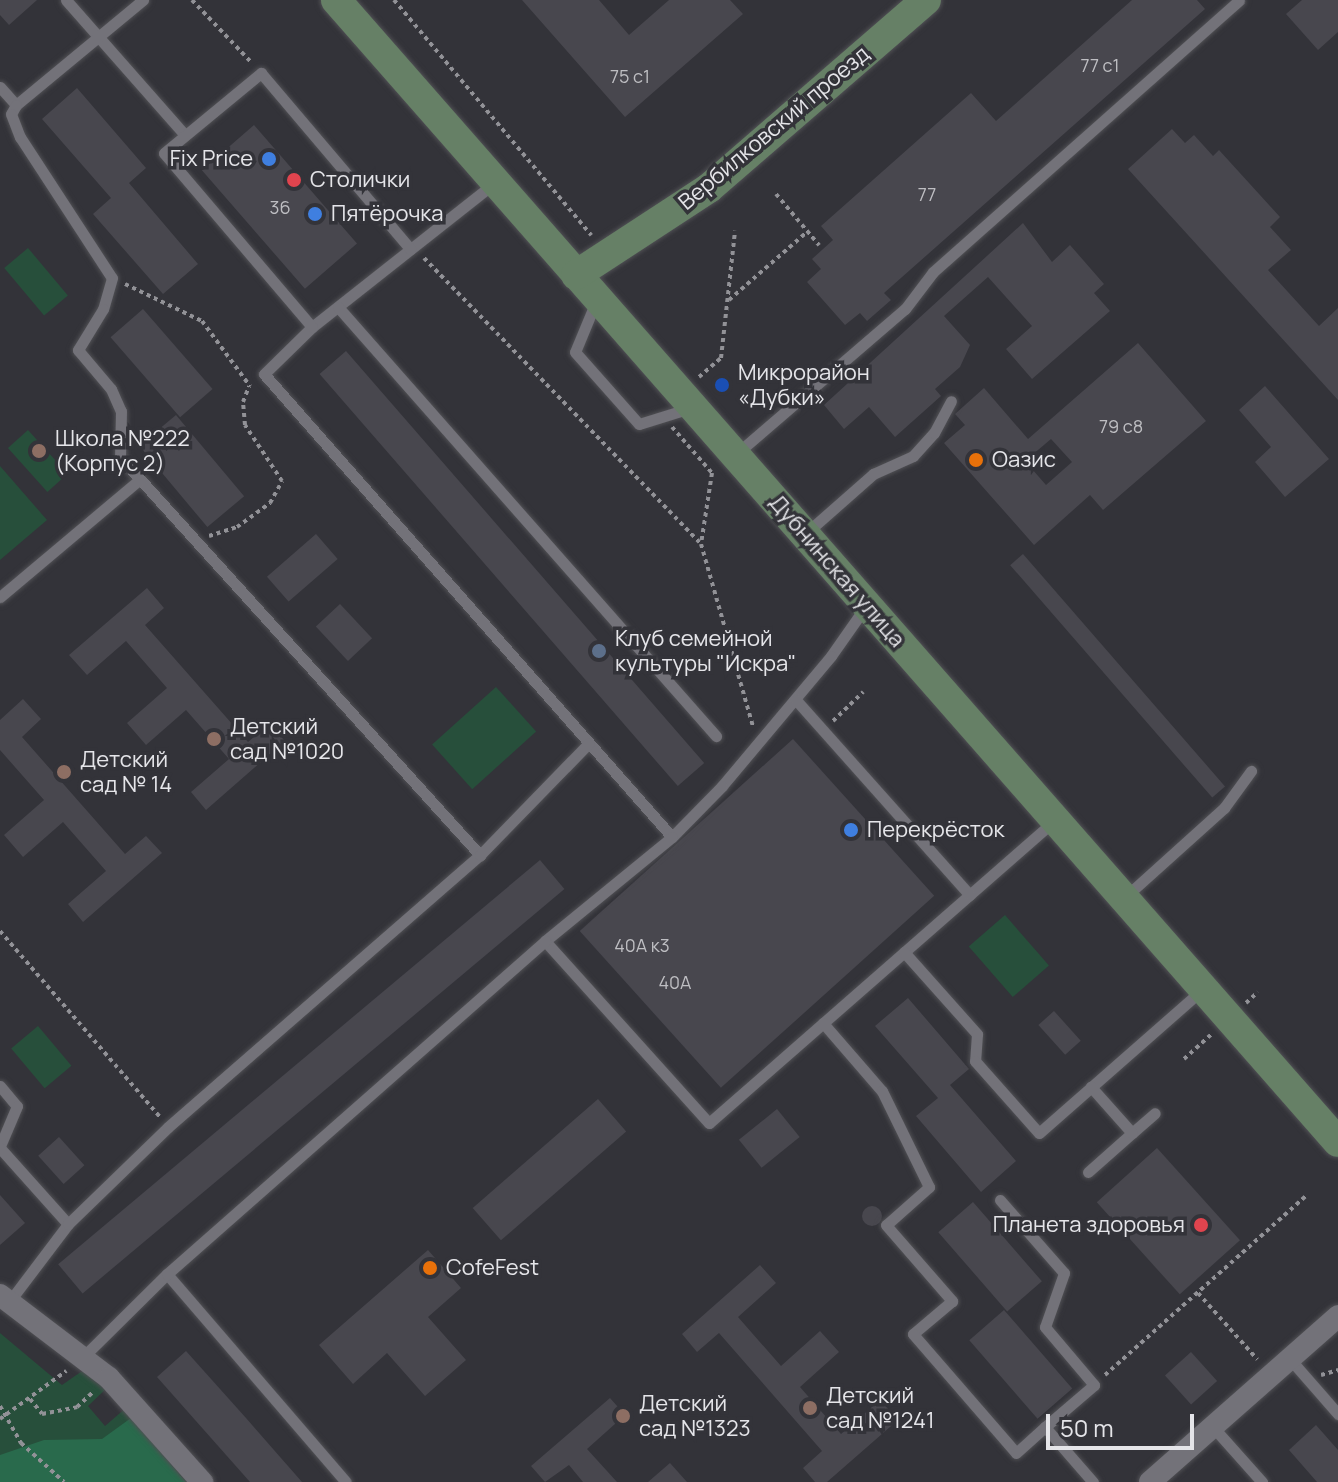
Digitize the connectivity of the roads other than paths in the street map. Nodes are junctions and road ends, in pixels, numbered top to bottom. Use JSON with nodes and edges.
{"nodes":[{"id":1,"x":66,"y":0,"type":"edge"},
{"id":2,"x":143,"y":0,"type":"edge"},
{"id":3,"x":336,"y":0,"type":"edge"},
{"id":4,"x":926,"y":0,"type":"edge"},
{"id":5,"x":1239,"y":0,"type":"edge"},
{"id":6,"x":99,"y":37,"type":"junction"},
{"id":7,"x":0,"y":87,"type":"edge"},
{"id":8,"x":9,"y":112,"type":"edge"},
{"id":9,"x":185,"y":135,"type":"junction"},
{"id":10,"x":496,"y":181,"type":"junction"},
{"id":11,"x":412,"y":248,"type":"junction"},
{"id":12,"x":576,"y":275,"type":"junction"},
{"id":13,"x":597,"y":298,"type":"junction"},
{"id":14,"x":338,"y":307,"type":"junction"},
{"id":15,"x":312,"y":327,"type":"junction"},
{"id":16,"x":695,"y":393,"type":"junction"},
{"id":17,"x":951,"y":401,"type":"dead end"},
{"id":18,"x":735,"y":455,"type":"junction"},
{"id":19,"x":140,"y":479,"type":"junction"},
{"id":20,"x":805,"y":534,"type":"junction"},
{"id":21,"x":0,"y":597,"type":"edge"},
{"id":22,"x":867,"y":605,"type":"junction"},
{"id":23,"x":796,"y":700,"type":"junction"},
{"id":24,"x":716,"y":736,"type":"dead end"},
{"id":25,"x":589,"y":743,"type":"junction"},
{"id":26,"x":1251,"y":771,"type":"dead end"},
{"id":27,"x":1055,"y":820,"type":"junction"},
{"id":28,"x":672,"y":837,"type":"junction"},
{"id":29,"x":480,"y":855,"type":"junction"},
{"id":30,"x":970,"y":895,"type":"junction"},
{"id":31,"x":1124,"y":898,"type":"junction"},
{"id":32,"x":545,"y":941,"type":"junction"},
{"id":33,"x":904,"y":952,"type":"junction"},
{"id":34,"x":1203,"y":988,"type":"junction"},
{"id":35,"x":823,"y":1023,"type":"junction"},
{"id":36,"x":0,"y":1086,"type":"edge"},
{"id":37,"x":1091,"y":1087,"type":"junction"},
{"id":38,"x":1155,"y":1113,"type":"dead end"},
{"id":39,"x":1132,"y":1133,"type":"junction"},
{"id":40,"x":1338,"y":1142,"type":"edge"},
{"id":41,"x":0,"y":1147,"type":"edge"},
{"id":42,"x":1088,"y":1172,"type":"dead end"},
{"id":43,"x":1000,"y":1200,"type":"dead end"},
{"id":44,"x":68,"y":1224,"type":"junction"},
{"id":45,"x":167,"y":1274,"type":"junction"},
{"id":46,"x":4,"y":1298,"type":"edge"},
{"id":47,"x":1338,"y":1316,"type":"edge"},
{"id":48,"x":83,"y":1357,"type":"junction"},
{"id":49,"x":1290,"y":1359,"type":"junction"},
{"id":50,"x":1338,"y":1414,"type":"edge"},
{"id":51,"x":1045,"y":1427,"type":"junction"},
{"id":52,"x":1213,"y":1427,"type":"junction"},
{"id":53,"x":202,"y":1482,"type":"edge"},
{"id":54,"x":346,"y":1482,"type":"edge"},
{"id":55,"x":1093,"y":1482,"type":"edge"},
{"id":56,"x":1150,"y":1482,"type":"edge"},
{"id":57,"x":1262,"y":1482,"type":"edge"}],
"edges":[{"from":1,"to":6,"type":"lane"},
{"from":2,"to":6,"type":"lane"},
{"from":3,"to":10,"type":"street","name":"Дубнинская улица"},
{"from":4,"to":12,"type":"street","name":"Вербилковский проезд"},
{"from":5,"to":18,"type":"lane"},
{"from":6,"to":8,"type":"lane"},
{"from":6,"to":9,"type":"lane"},
{"from":7,"to":8,"type":"lane"},
{"from":8,"to":19,"type":"lane"},
{"from":9,"to":11,"type":"lane"},
{"from":9,"to":15,"type":"lane"},
{"from":10,"to":11,"type":"lane"},
{"from":10,"to":12,"type":"street","name":"Дубнинская улица"},
{"from":11,"to":14,"type":"lane"},
{"from":12,"to":13,"type":"street","name":"Дубнинская улица"},
{"from":13,"to":16,"type":"street","name":"Дубнинская улица"},
{"from":13,"to":16,"type":"lane"},
{"from":14,"to":15,"type":"lane"},
{"from":14,"to":24,"type":"lane"},
{"from":15,"to":25,"type":"lane"},
{"from":16,"to":18,"type":"street","name":"Дубнинская улица"},
{"from":17,"to":20,"type":"lane"},
{"from":18,"to":20,"type":"street","name":"Дубнинская улица"},
{"from":19,"to":21,"type":"lane"},
{"from":19,"to":29,"type":"lane"},
{"from":20,"to":22,"type":"street","name":"Дубнинская улица"},
{"from":22,"to":23,"type":"lane"},
{"from":22,"to":27,"type":"street","name":"Дубнинская улица"},
{"from":23,"to":28,"type":"lane"},
{"from":23,"to":30,"type":"lane"},
{"from":25,"to":28,"type":"lane"},
{"from":25,"to":29,"type":"lane"},
{"from":26,"to":31,"type":"lane"},
{"from":27,"to":30,"type":"lane"},
{"from":27,"to":31,"type":"street","name":"Дубнинская улица"},
{"from":28,"to":32,"type":"lane"},
{"from":29,"to":44,"type":"lane"},
{"from":30,"to":33,"type":"lane"},
{"from":31,"to":34,"type":"street","name":"Дубнинская улица"},
{"from":32,"to":35,"type":"lane"},
{"from":32,"to":45,"type":"lane"},
{"from":33,"to":35,"type":"lane"},
{"from":33,"to":37,"type":"lane"},
{"from":34,"to":37,"type":"lane"},
{"from":34,"to":40,"type":"street","name":"Дубнинская улица"},
{"from":35,"to":51,"type":"lane"},
{"from":36,"to":41,"type":"lane"},
{"from":37,"to":39,"type":"lane"},
{"from":38,"to":39,"type":"lane"},
{"from":39,"to":42,"type":"lane"},
{"from":41,"to":44,"type":"lane"},
{"from":43,"to":51,"type":"lane"},
{"from":44,"to":46,"type":"lane"},
{"from":45,"to":48,"type":"lane"},
{"from":45,"to":54,"type":"lane"},
{"from":46,"to":48,"type":"street"},
{"from":47,"to":49,"type":"street"},
{"from":48,"to":53,"type":"street"},
{"from":49,"to":50,"type":"lane"},
{"from":49,"to":52,"type":"street"},
{"from":51,"to":55,"type":"lane"},
{"from":52,"to":56,"type":"street"},
{"from":52,"to":57,"type":"lane"}]}
